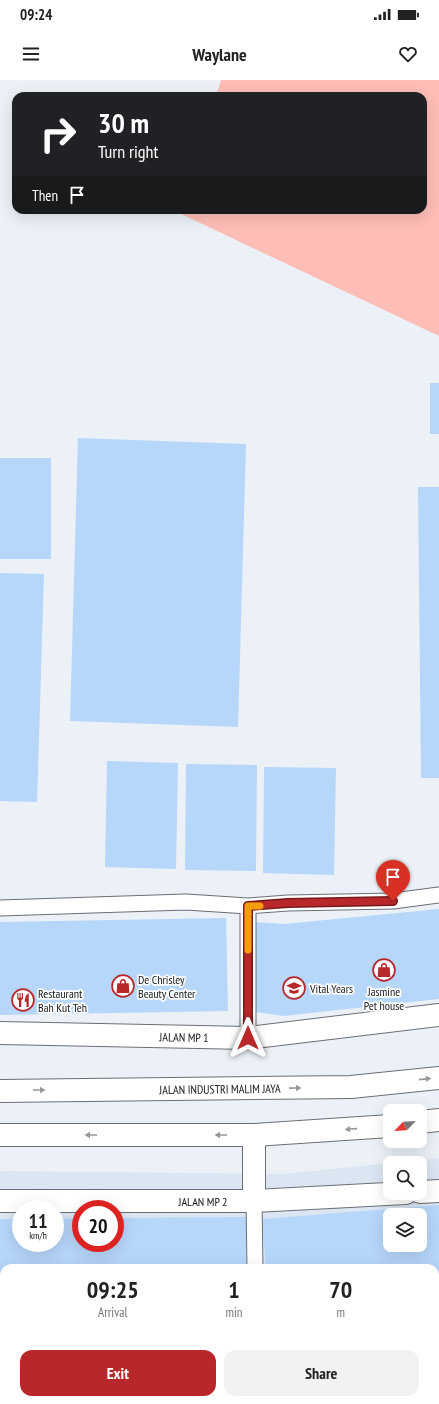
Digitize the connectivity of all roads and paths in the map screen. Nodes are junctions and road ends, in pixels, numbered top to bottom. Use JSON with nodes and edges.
{"nodes":[{"id":1,"x":439,"y":895,"type":"edge"},
{"id":2,"x":248,"y":906,"type":"junction"},
{"id":3,"x":0,"y":908,"type":"edge"},
{"id":4,"x":439,"y":1016,"type":"edge"},
{"id":5,"x":0,"y":1033,"type":"edge"},
{"id":6,"x":248,"y":1038,"type":"junction"},
{"id":7,"x":439,"y":1078,"type":"edge"},
{"id":8,"x":0,"y":1090,"type":"edge"},
{"id":9,"x":439,"y":1120,"type":"edge"},
{"id":10,"x":427,"y":1121,"type":"edge"},
{"id":11,"x":383,"y":1126,"type":"edge"},
{"id":12,"x":0,"y":1135,"type":"edge"},
{"id":13,"x":254,"y":1135,"type":"junction"},
{"id":14,"x":439,"y":1191,"type":"edge"},
{"id":15,"x":427,"y":1192,"type":"edge"},
{"id":16,"x":383,"y":1194,"type":"edge"},
{"id":17,"x":0,"y":1201,"type":"edge"},
{"id":18,"x":254,"y":1201,"type":"junction"},
{"id":19,"x":255,"y":1264,"type":"edge"}],
"edges":[{"from":1,"to":2,"type":"lane"},
{"from":2,"to":3,"type":"lane"},
{"from":2,"to":6,"type":"lane"},
{"from":4,"to":6,"type":"street","name":"JALAN MP 1"},
{"from":5,"to":6,"type":"street","name":"JALAN MP 1"},
{"from":8,"to":7,"type":"street","name":"JALAN INDUSTRI MALIM JAYA","one_way":true},
{"from":9,"to":10,"type":"street"},
{"from":11,"to":13,"type":"street","one_way":true},
{"from":13,"to":12,"type":"street","one_way":true},
{"from":13,"to":18,"type":"street"},
{"from":14,"to":15,"type":"street"},
{"from":16,"to":18,"type":"street","name":"JALAN MP 2"},
{"from":17,"to":18,"type":"street","name":"JALAN MP 2"},
{"from":18,"to":19,"type":"lane"}]}
